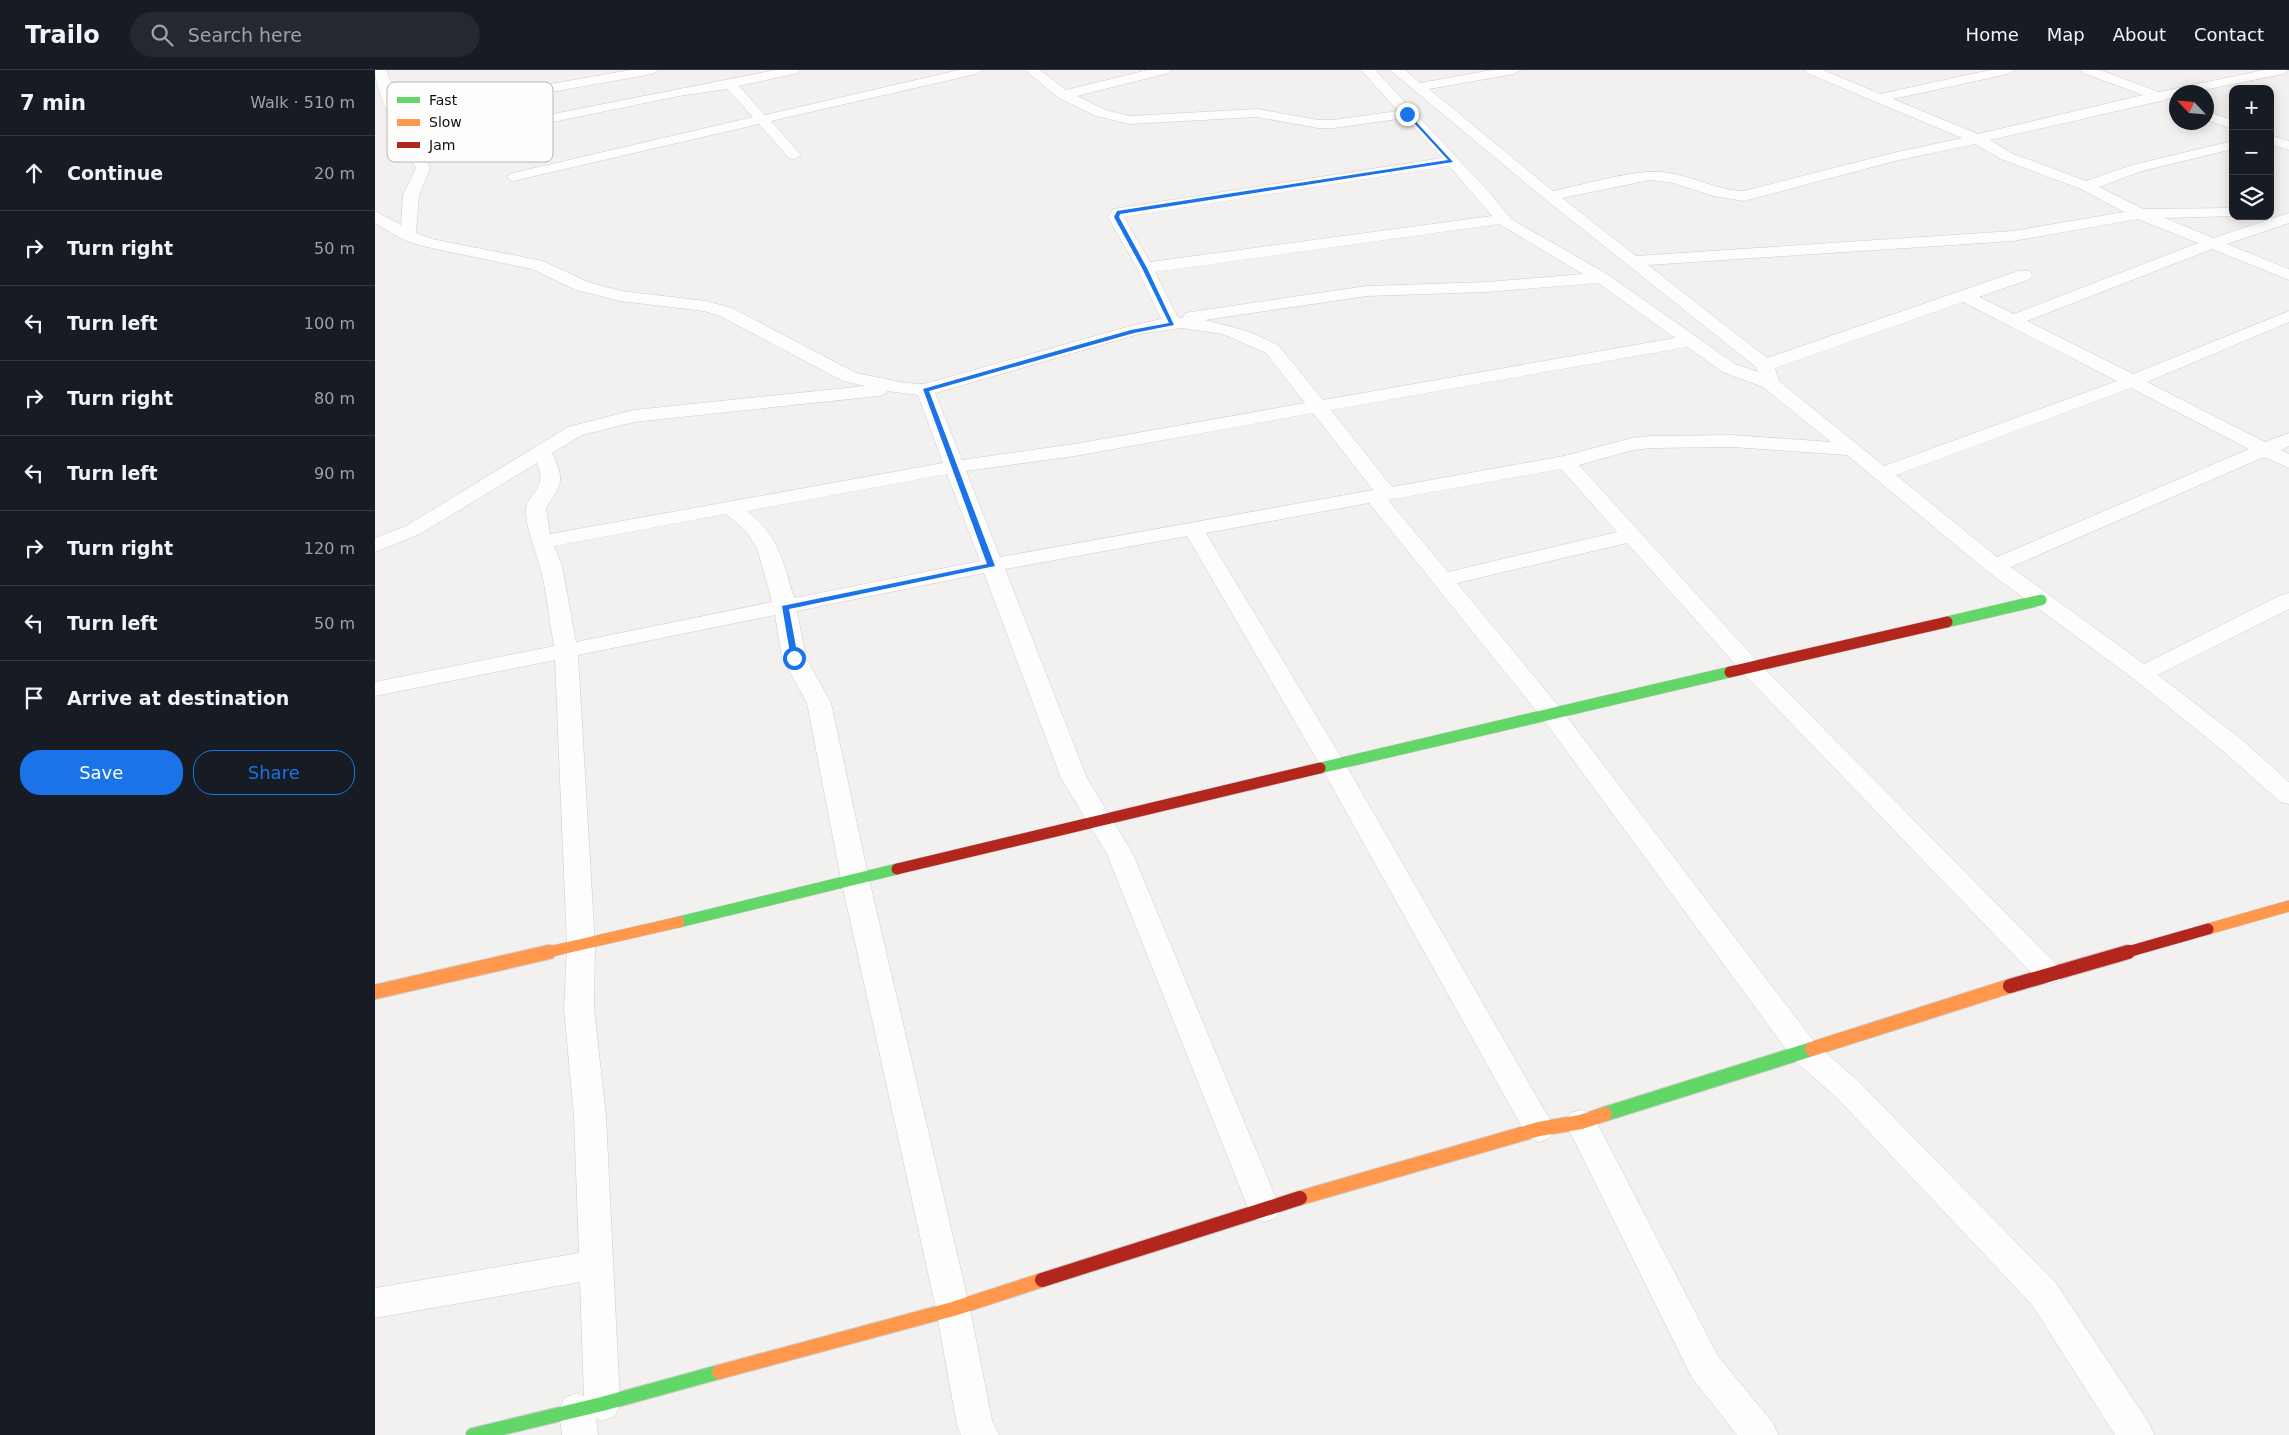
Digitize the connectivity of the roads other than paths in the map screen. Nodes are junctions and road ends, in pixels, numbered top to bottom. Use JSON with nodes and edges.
{"nodes":[{"id":1,"x":379,"y":70,"type":"edge"},
{"id":2,"x":652,"y":70,"type":"edge"},
{"id":3,"x":793,"y":70,"type":"edge"},
{"id":4,"x":976,"y":70,"type":"edge"},
{"id":5,"x":1032,"y":70,"type":"edge"},
{"id":6,"x":1164,"y":70,"type":"edge"},
{"id":7,"x":1368,"y":70,"type":"edge"},
{"id":8,"x":1397,"y":70,"type":"edge"},
{"id":9,"x":1514,"y":70,"type":"edge"},
{"id":10,"x":1812,"y":70,"type":"edge"},
{"id":11,"x":2008,"y":70,"type":"edge"},
{"id":12,"x":2088,"y":70,"type":"edge"},
{"id":13,"x":2281,"y":70,"type":"edge"},
{"id":14,"x":730,"y":84,"type":"junction"},
{"id":15,"x":553,"y":87,"type":"edge"},
{"id":16,"x":1418,"y":87,"type":"junction"},
{"id":17,"x":387,"y":90,"type":"edge"},
{"id":18,"x":1064,"y":95,"type":"junction"},
{"id":19,"x":2158,"y":96,"type":"junction"},
{"id":20,"x":1878,"y":98,"type":"junction"},
{"id":21,"x":2169,"y":101,"type":"edge"},
{"id":22,"x":1407,"y":114,"type":"junction"},
{"id":23,"x":553,"y":118,"type":"edge"},
{"id":24,"x":762,"y":118,"type":"junction"},
{"id":25,"x":2214,"y":118,"type":"edge"},
{"id":26,"x":2229,"y":124,"type":"edge"},
{"id":27,"x":2289,"y":131,"type":"edge"},
{"id":28,"x":2274,"y":136,"type":"edge"},
{"id":29,"x":1977,"y":139,"type":"junction"},
{"id":30,"x":2274,"y":139,"type":"edge"},
{"id":31,"x":2229,"y":146,"type":"edge"},
{"id":32,"x":2289,"y":146,"type":"edge"},
{"id":33,"x":794,"y":155,"type":"dead end"},
{"id":34,"x":1451,"y":161,"type":"junction"},
{"id":35,"x":421,"y":162,"type":"edge"},
{"id":36,"x":513,"y":177,"type":"dead end"},
{"id":37,"x":2086,"y":186,"type":"junction"},
{"id":38,"x":1550,"y":196,"type":"junction"},
{"id":39,"x":2229,"y":213,"type":"edge"},
{"id":40,"x":2140,"y":214,"type":"junction"},
{"id":41,"x":2274,"y":215,"type":"edge"},
{"id":42,"x":375,"y":216,"type":"edge"},
{"id":43,"x":2289,"y":217,"type":"edge"},
{"id":44,"x":1502,"y":219,"type":"junction"},
{"id":45,"x":409,"y":236,"type":"junction"},
{"id":46,"x":2214,"y":244,"type":"junction"},
{"id":47,"x":1633,"y":261,"type":"junction"},
{"id":48,"x":1145,"y":268,"type":"junction"},
{"id":49,"x":2024,"y":275,"type":"dead end"},
{"id":50,"x":2289,"y":275,"type":"edge"},
{"id":51,"x":1601,"y":278,"type":"junction"},
{"id":52,"x":1964,"y":296,"type":"junction"},
{"id":53,"x":2289,"y":316,"type":"edge"},
{"id":54,"x":2013,"y":320,"type":"junction"},
{"id":55,"x":1171,"y":322,"type":"junction"},
{"id":56,"x":1689,"y":341,"type":"junction"},
{"id":57,"x":1767,"y":374,"type":"junction"},
{"id":58,"x":2130,"y":382,"type":"junction"},
{"id":59,"x":915,"y":390,"type":"junction"},
{"id":60,"x":1318,"y":406,"type":"junction"},
{"id":61,"x":2289,"y":439,"type":"edge"},
{"id":62,"x":1854,"y":450,"type":"junction"},
{"id":63,"x":2265,"y":450,"type":"junction"},
{"id":64,"x":541,"y":451,"type":"junction"},
{"id":65,"x":1566,"y":462,"type":"junction"},
{"id":66,"x":2289,"y":462,"type":"edge"},
{"id":67,"x":955,"y":467,"type":"junction"},
{"id":68,"x":1883,"y":473,"type":"junction"},
{"id":69,"x":1381,"y":495,"type":"junction"},
{"id":70,"x":730,"y":507,"type":"junction"},
{"id":71,"x":1193,"y":529,"type":"junction"},
{"id":72,"x":1632,"y":535,"type":"junction"},
{"id":73,"x":542,"y":542,"type":"junction"},
{"id":74,"x":375,"y":546,"type":"edge"},
{"id":75,"x":991,"y":566,"type":"junction"},
{"id":76,"x":1995,"y":566,"type":"junction"},
{"id":77,"x":1442,"y":580,"type":"junction"},
{"id":78,"x":2041,"y":600,"type":"junction"},
{"id":79,"x":2289,"y":600,"type":"edge"},
{"id":80,"x":785,"y":608,"type":"junction"},
{"id":81,"x":566,"y":651,"type":"junction"},
{"id":82,"x":1751,"y":668,"type":"junction"},
{"id":83,"x":2142,"y":674,"type":"junction"},
{"id":84,"x":375,"y":689,"type":"edge"},
{"id":85,"x":1552,"y":714,"type":"junction"},
{"id":86,"x":1333,"y":765,"type":"junction"},
{"id":87,"x":2289,"y":796,"type":"edge"},
{"id":88,"x":1098,"y":820,"type":"junction"},
{"id":89,"x":855,"y":879,"type":"junction"},
{"id":90,"x":2289,"y":906,"type":"edge"},
{"id":91,"x":581,"y":946,"type":"junction"},
{"id":92,"x":2049,"y":974,"type":"junction"},
{"id":93,"x":375,"y":992,"type":"edge"},
{"id":94,"x":1805,"y":1052,"type":"junction"},
{"id":95,"x":1581,"y":1122,"type":"junction"},
{"id":96,"x":1539,"y":1129,"type":"junction"},
{"id":97,"x":1264,"y":1208,"type":"junction"},
{"id":98,"x":596,"y":1265,"type":"junction"},
{"id":99,"x":375,"y":1303,"type":"edge"},
{"id":100,"x":953,"y":1309,"type":"junction"},
{"id":101,"x":586,"y":1416,"type":"edge"},
{"id":102,"x":473,"y":1435,"type":"edge"},
{"id":103,"x":981,"y":1435,"type":"edge"},
{"id":104,"x":1760,"y":1435,"type":"edge"},
{"id":105,"x":2136,"y":1435,"type":"edge"}],
"edges":[{"from":1,"to":17,"type":"street"},
{"from":2,"to":15,"type":"street"},
{"from":3,"to":14,"type":"street"},
{"from":4,"to":24,"type":"street"},
{"from":5,"to":18,"type":"street"},
{"from":6,"to":18,"type":"street"},
{"from":7,"to":22,"type":"street"},
{"from":8,"to":16,"type":"street"},
{"from":9,"to":16,"type":"street"},
{"from":10,"to":20,"type":"street"},
{"from":11,"to":20,"type":"street"},
{"from":12,"to":19,"type":"street"},
{"from":13,"to":19,"type":"street"},
{"from":14,"to":23,"type":"street"},
{"from":14,"to":24,"type":"street"},
{"from":16,"to":38,"type":"street"},
{"from":18,"to":22,"type":"street"},
{"from":19,"to":21,"type":"street"},
{"from":19,"to":29,"type":"street"},
{"from":20,"to":29,"type":"street"},
{"from":22,"to":34,"type":"street"},
{"from":24,"to":33,"type":"street"},
{"from":24,"to":36,"type":"street"},
{"from":25,"to":26,"type":"street"},
{"from":27,"to":28,"type":"street"},
{"from":29,"to":37,"type":"street"},
{"from":29,"to":38,"type":"street"},
{"from":30,"to":32,"type":"street"},
{"from":31,"to":37,"type":"street"},
{"from":34,"to":44,"type":"street"},
{"from":34,"to":48,"type":"street"},
{"from":35,"to":45,"type":"street"},
{"from":37,"to":40,"type":"street"},
{"from":38,"to":47,"type":"street"},
{"from":39,"to":40,"type":"street"},
{"from":40,"to":46,"type":"street"},
{"from":40,"to":47,"type":"street"},
{"from":41,"to":43,"type":"street"},
{"from":42,"to":45,"type":"street"},
{"from":43,"to":46,"type":"street"},
{"from":44,"to":48,"type":"street"},
{"from":44,"to":51,"type":"street"},
{"from":45,"to":59,"type":"street"},
{"from":46,"to":50,"type":"street"},
{"from":46,"to":54,"type":"street"},
{"from":47,"to":57,"type":"street"},
{"from":48,"to":55,"type":"street"},
{"from":49,"to":52,"type":"street"},
{"from":51,"to":55,"type":"street"},
{"from":51,"to":56,"type":"street"},
{"from":52,"to":54,"type":"street"},
{"from":52,"to":57,"type":"street"},
{"from":53,"to":58,"type":"street"},
{"from":54,"to":58,"type":"street"},
{"from":55,"to":59,"type":"street"},
{"from":55,"to":60,"type":"street"},
{"from":56,"to":57,"type":"street"},
{"from":56,"to":60,"type":"street"},
{"from":57,"to":62,"type":"street"},
{"from":58,"to":63,"type":"street"},
{"from":58,"to":68,"type":"street"},
{"from":59,"to":64,"type":"street"},
{"from":59,"to":67,"type":"street"},
{"from":60,"to":67,"type":"street"},
{"from":60,"to":69,"type":"street"},
{"from":61,"to":63,"type":"street"},
{"from":62,"to":65,"type":"street"},
{"from":62,"to":68,"type":"street"},
{"from":63,"to":66,"type":"street"},
{"from":63,"to":76,"type":"street"},
{"from":64,"to":73,"type":"street"},
{"from":64,"to":74,"type":"street"},
{"from":65,"to":69,"type":"street"},
{"from":65,"to":72,"type":"street"},
{"from":67,"to":70,"type":"street"},
{"from":67,"to":75,"type":"street"},
{"from":68,"to":76,"type":"street"},
{"from":69,"to":71,"type":"street"},
{"from":69,"to":77,"type":"street"},
{"from":70,"to":73,"type":"street"},
{"from":70,"to":80,"type":"street"},
{"from":71,"to":75,"type":"street"},
{"from":71,"to":86,"type":"street"},
{"from":72,"to":77,"type":"street"},
{"from":72,"to":82,"type":"street"},
{"from":73,"to":81,"type":"street"},
{"from":75,"to":80,"type":"street"},
{"from":75,"to":88,"type":"street"},
{"from":76,"to":78,"type":"street"},
{"from":77,"to":85,"type":"street"},
{"from":78,"to":82,"type":"street"},
{"from":78,"to":83,"type":"street"},
{"from":79,"to":83,"type":"street"},
{"from":80,"to":81,"type":"street"},
{"from":80,"to":89,"type":"street"},
{"from":81,"to":84,"type":"street"},
{"from":81,"to":91,"type":"street"},
{"from":82,"to":85,"type":"street"},
{"from":82,"to":92,"type":"street"},
{"from":83,"to":87,"type":"street"},
{"from":85,"to":86,"type":"street"},
{"from":85,"to":94,"type":"street"},
{"from":86,"to":88,"type":"street"},
{"from":86,"to":96,"type":"street"},
{"from":88,"to":89,"type":"street"},
{"from":88,"to":97,"type":"street"},
{"from":89,"to":91,"type":"street"},
{"from":89,"to":100,"type":"street"},
{"from":90,"to":92,"type":"street"},
{"from":91,"to":93,"type":"street"},
{"from":91,"to":98,"type":"street"},
{"from":92,"to":94,"type":"street"},
{"from":94,"to":95,"type":"street"},
{"from":94,"to":105,"type":"street"},
{"from":95,"to":96,"type":"street"},
{"from":95,"to":104,"type":"street"},
{"from":96,"to":97,"type":"street"},
{"from":97,"to":100,"type":"street"},
{"from":98,"to":99,"type":"street"},
{"from":98,"to":101,"type":"street"},
{"from":100,"to":101,"type":"street"},
{"from":100,"to":103,"type":"street"},
{"from":101,"to":102,"type":"street"}]}
